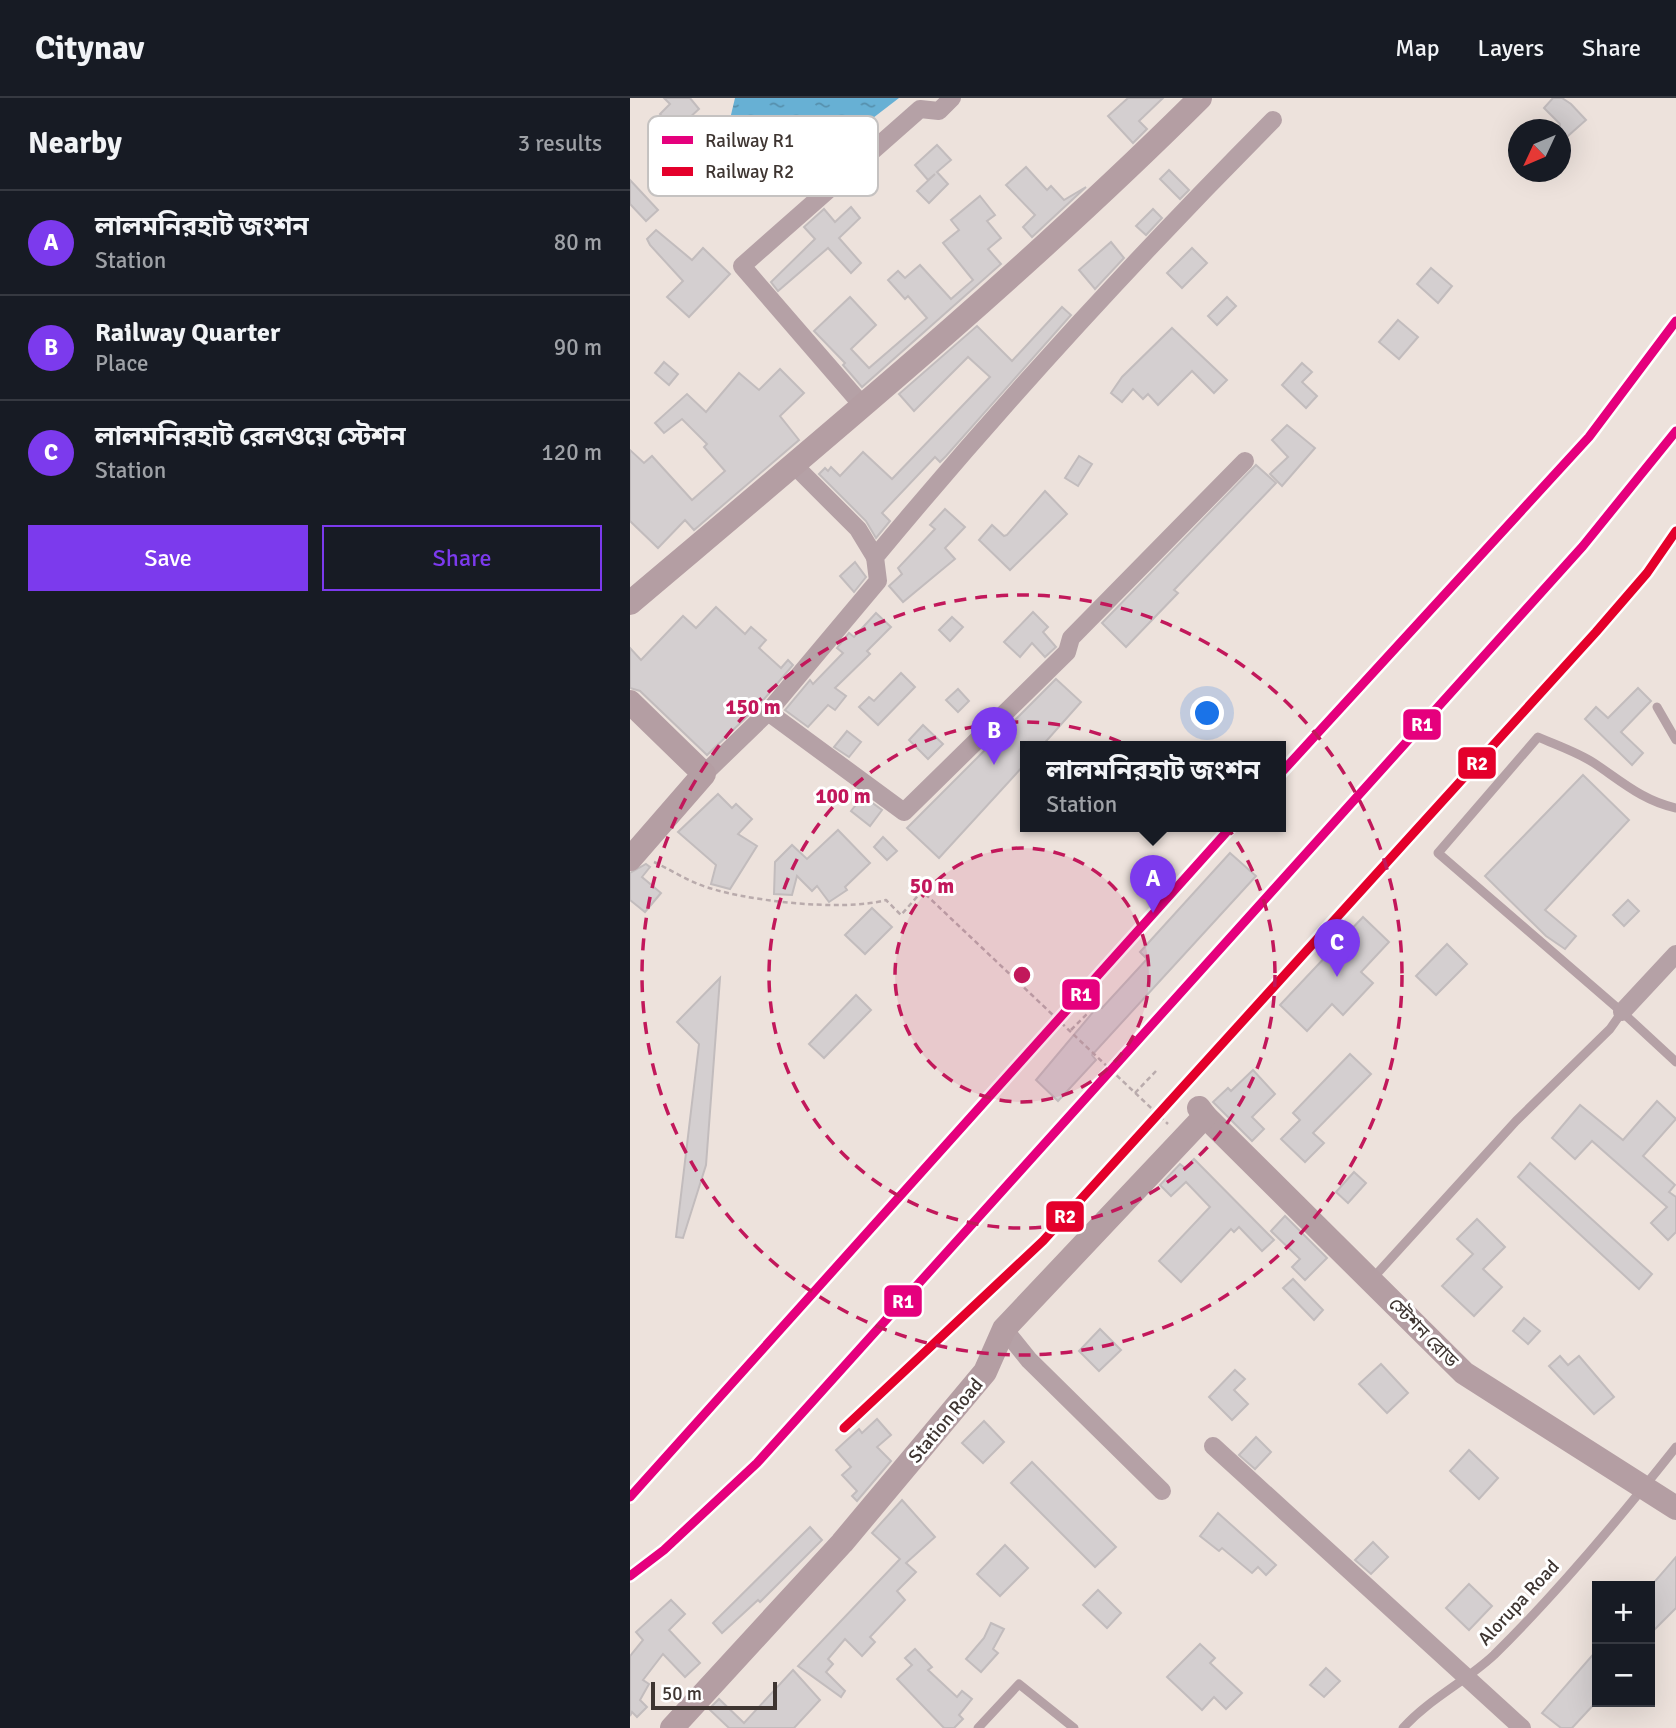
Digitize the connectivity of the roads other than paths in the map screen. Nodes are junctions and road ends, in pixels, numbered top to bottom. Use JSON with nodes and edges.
{"nodes":[{"id":1,"x":952,"y":98,"type":"edge"},
{"id":2,"x":1200,"y":98,"type":"edge"},
{"id":3,"x":1273,"y":120,"type":"dead end"},
{"id":4,"x":878,"y":146,"type":"edge"},
{"id":5,"x":821,"y":196,"type":"edge"},
{"id":6,"x":863,"y":406,"type":"junction"},
{"id":7,"x":1245,"y":461,"type":"dead end"},
{"id":8,"x":793,"y":464,"type":"junction"},
{"id":9,"x":875,"y":557,"type":"junction"},
{"id":10,"x":630,"y":603,"type":"edge"},
{"id":11,"x":630,"y":702,"type":"edge"},
{"id":12,"x":1657,"y":707,"type":"dead end"},
{"id":13,"x":768,"y":712,"type":"junction"},
{"id":14,"x":1676,"y":740,"type":"edge"},
{"id":15,"x":704,"y":774,"type":"junction"},
{"id":16,"x":1676,"y":808,"type":"edge"},
{"id":17,"x":634,"y":854,"type":"edge"},
{"id":18,"x":1676,"y":954,"type":"edge"},
{"id":19,"x":1622,"y":1012,"type":"junction"},
{"id":20,"x":1676,"y":1062,"type":"edge"},
{"id":21,"x":1202,"y":1112,"type":"joint"},
{"id":22,"x":1372,"y":1280,"type":"junction"},
{"id":23,"x":1004,"y":1329,"type":"junction"},
{"id":24,"x":1213,"y":1446,"type":"dead end"},
{"id":25,"x":1676,"y":1447,"type":"edge"},
{"id":26,"x":1645,"y":1486,"type":"junction"},
{"id":27,"x":1162,"y":1491,"type":"dead end"},
{"id":28,"x":1676,"y":1508,"type":"edge"},
{"id":29,"x":1470,"y":1677,"type":"junction"},
{"id":30,"x":672,"y":1728,"type":"edge"},
{"id":31,"x":978,"y":1728,"type":"edge"},
{"id":32,"x":1074,"y":1728,"type":"edge"},
{"id":33,"x":1403,"y":1728,"type":"edge"},
{"id":34,"x":1522,"y":1728,"type":"edge"}],
"edges":[{"from":1,"to":4,"type":"street"},
{"from":2,"to":6,"type":"main road"},
{"from":3,"to":9,"type":"street"},
{"from":5,"to":6,"type":"street"},
{"from":6,"to":8,"type":"main road"},
{"from":7,"to":13,"type":"street"},
{"from":8,"to":9,"type":"street"},
{"from":8,"to":10,"type":"main road"},
{"from":9,"to":13,"type":"street"},
{"from":11,"to":15,"type":"main road"},
{"from":12,"to":14,"type":"lane"},
{"from":13,"to":15,"type":"street"},
{"from":15,"to":17,"type":"main road"},
{"from":16,"to":19,"type":"lane"},
{"from":18,"to":19,"type":"street"},
{"from":19,"to":20,"type":"lane"},
{"from":19,"to":22,"type":"lane"},
{"from":21,"to":22,"type":"main road","name":"স্টেশন রোড"},
{"from":21,"to":23,"type":"main road","name":"Station Road"},
{"from":22,"to":26,"type":"main road","name":"স্টেশন রোড"},
{"from":23,"to":27,"type":"street"},
{"from":23,"to":30,"type":"main road","name":"Station Road"},
{"from":24,"to":29,"type":"street"},
{"from":25,"to":26,"type":"lane","name":"Alorupa Road"},
{"from":26,"to":28,"type":"main road","name":"স্টেশন রোড"},
{"from":26,"to":29,"type":"lane","name":"Alorupa Road"},
{"from":29,"to":33,"type":"lane","name":"Alorupa Road"},
{"from":29,"to":34,"type":"street"},
{"from":31,"to":32,"type":"lane"}]}
